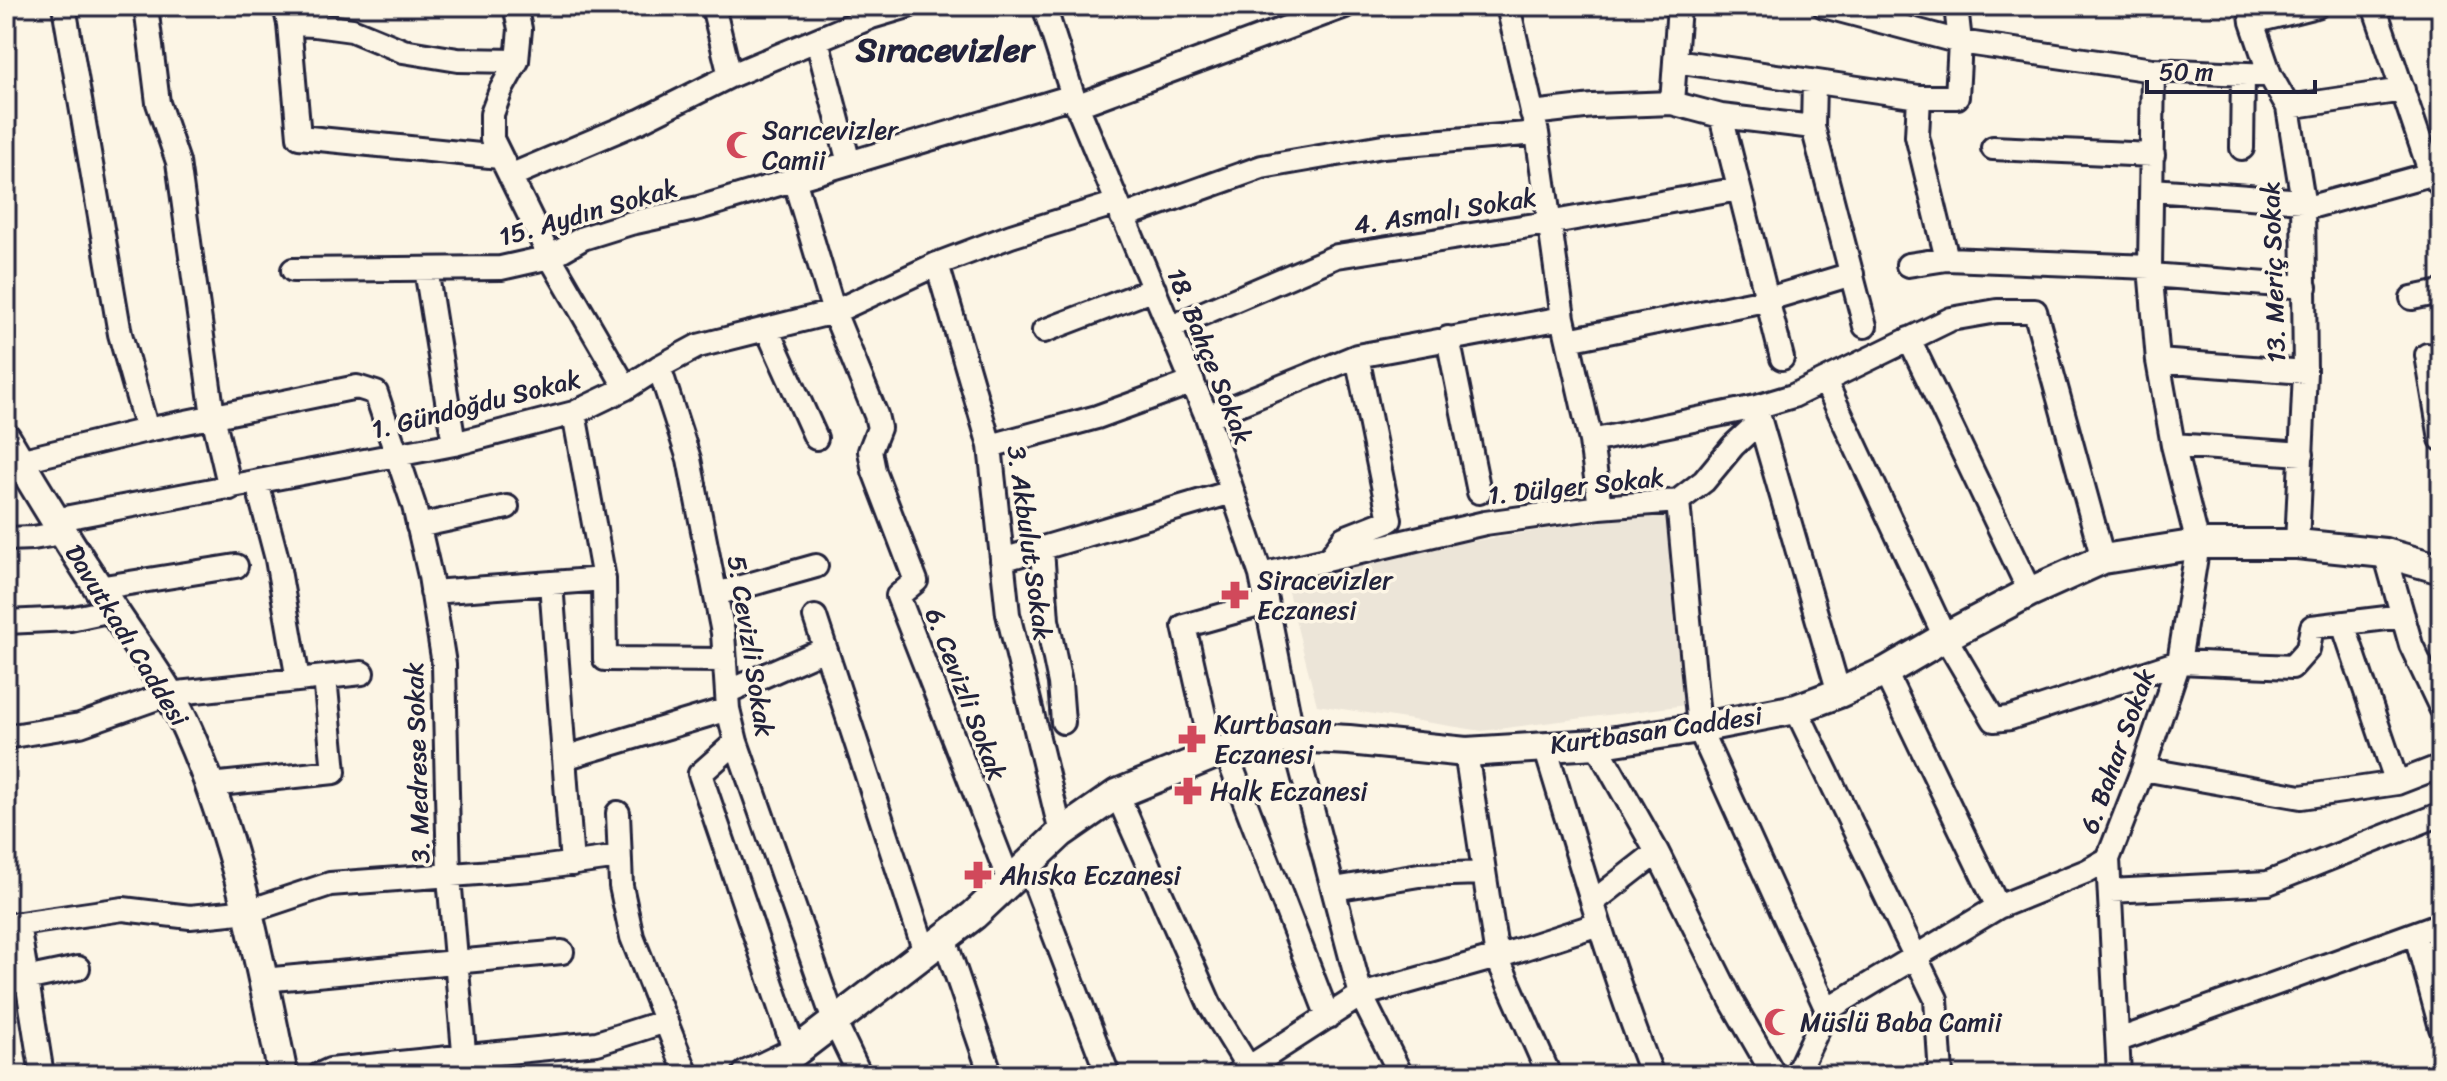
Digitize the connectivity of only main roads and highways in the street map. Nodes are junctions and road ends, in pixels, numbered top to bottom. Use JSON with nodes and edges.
{"nodes":[{"id":1,"x":12,"y":450,"type":"edge"},
{"id":2,"x":2441,"y":569,"type":"edge"},
{"id":3,"x":283,"y":1075,"type":"edge"},
{"id":4,"x":747,"y":1075,"type":"edge"}],
"edges":[{"from":1,"to":3,"type":"main road","name":"Davutkadı Caddesi"},
{"from":2,"to":4,"type":"main road","name":"Kurtbasan Caddesi"}]}
